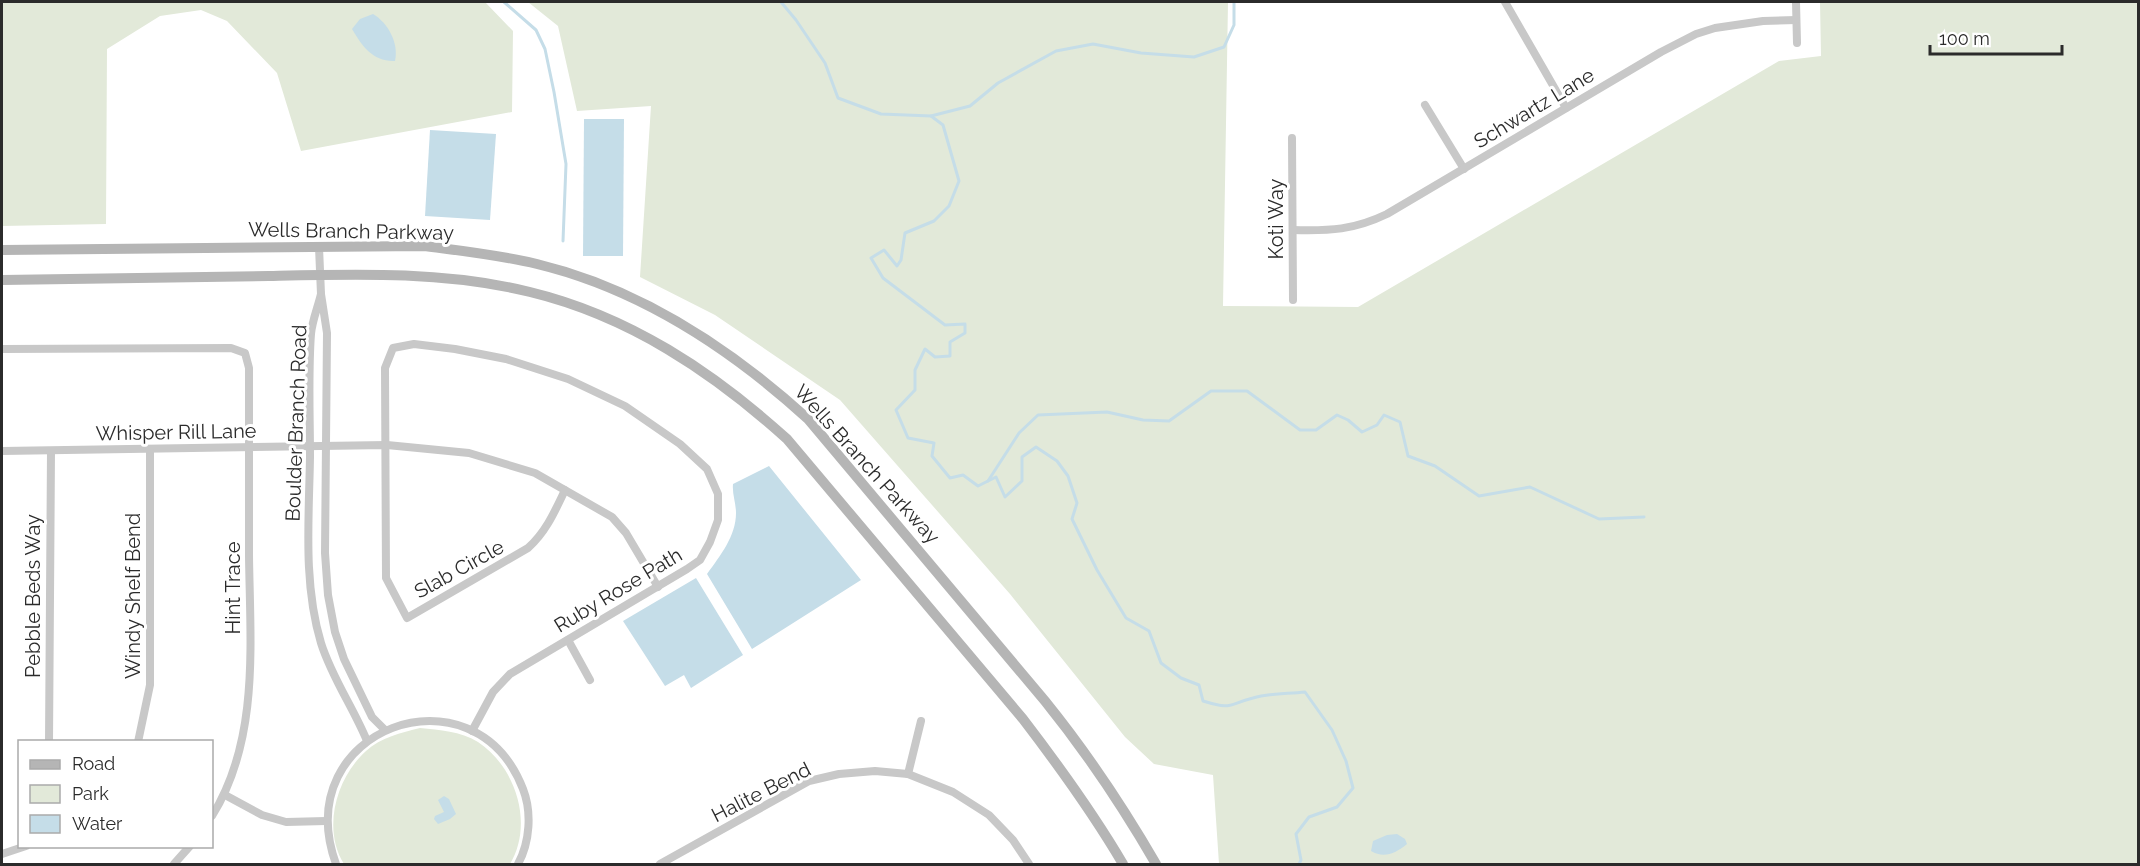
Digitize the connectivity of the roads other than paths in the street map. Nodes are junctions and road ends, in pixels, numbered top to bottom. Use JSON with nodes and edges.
{"nodes":[{"id":1,"x":1505,"y":2,"type":"edge"},
{"id":2,"x":1796,"y":2,"type":"edge"},
{"id":3,"x":1796,"y":20,"type":"junction"},
{"id":4,"x":1797,"y":43,"type":"dead end"},
{"id":5,"x":1425,"y":105,"type":"dead end"},
{"id":6,"x":1566,"y":108,"type":"junction"},
{"id":7,"x":1292,"y":138,"type":"dead end"},
{"id":8,"x":1464,"y":169,"type":"junction"},
{"id":9,"x":1293,"y":230,"type":"junction"},
{"id":10,"x":319,"y":247,"type":"junction"},
{"id":11,"x":2,"y":250,"type":"edge"},
{"id":12,"x":320,"y":275,"type":"junction"},
{"id":13,"x":2,"y":280,"type":"edge"},
{"id":14,"x":321,"y":294,"type":"junction"},
{"id":15,"x":1293,"y":300,"type":"dead end"},
{"id":16,"x":2,"y":349,"type":"edge"},
{"id":17,"x":310,"y":445,"type":"junction"},
{"id":18,"x":327,"y":445,"type":"junction"},
{"id":19,"x":387,"y":445,"type":"junction"},
{"id":20,"x":249,"y":447,"type":"junction"},
{"id":21,"x":150,"y":450,"type":"junction"},
{"id":22,"x":2,"y":451,"type":"edge"},
{"id":23,"x":51,"y":451,"type":"junction"},
{"id":24,"x":565,"y":490,"type":"junction"},
{"id":25,"x":658,"y":587,"type":"junction"},
{"id":26,"x":568,"y":640,"type":"junction"},
{"id":27,"x":590,"y":680,"type":"dead end"},
{"id":28,"x":921,"y":721,"type":"dead end"},
{"id":29,"x":385,"y":730,"type":"junction"},
{"id":30,"x":472,"y":731,"type":"junction"},
{"id":31,"x":49,"y":740,"type":"edge"},
{"id":32,"x":138,"y":740,"type":"edge"},
{"id":33,"x":367,"y":741,"type":"junction"},
{"id":34,"x":908,"y":774,"type":"junction"},
{"id":35,"x":225,"y":795,"type":"junction"},
{"id":36,"x":213,"y":814,"type":"edge"},
{"id":37,"x":326,"y":821,"type":"junction"},
{"id":38,"x":20,"y":848,"type":"edge"},
{"id":39,"x":188,"y":848,"type":"edge"},
{"id":40,"x":2,"y":854,"type":"edge"},
{"id":41,"x":174,"y":864,"type":"edge"},
{"id":42,"x":336,"y":864,"type":"edge"},
{"id":43,"x":518,"y":864,"type":"edge"},
{"id":44,"x":660,"y":864,"type":"edge"},
{"id":45,"x":1029,"y":864,"type":"edge"},
{"id":46,"x":1123,"y":864,"type":"edge"},
{"id":47,"x":1156,"y":864,"type":"edge"}],
"edges":[{"from":1,"to":6,"type":"street"},
{"from":2,"to":3,"type":"street"},
{"from":3,"to":4,"type":"street"},
{"from":3,"to":6,"type":"street","name":"Schwartz Lane"},
{"from":5,"to":8,"type":"street"},
{"from":6,"to":8,"type":"street","name":"Schwartz Lane"},
{"from":7,"to":9,"type":"street","name":"Koti Way"},
{"from":8,"to":9,"type":"street","name":"Schwartz Lane"},
{"from":9,"to":15,"type":"street","name":"Koti Way"},
{"from":10,"to":11,"type":"street","name":"Wells Branch Parkway"},
{"from":10,"to":12,"type":"street"},
{"from":10,"to":47,"type":"street","name":"Wells Branch Parkway"},
{"from":12,"to":13,"type":"street"},
{"from":12,"to":14,"type":"street"},
{"from":12,"to":46,"type":"street"},
{"from":14,"to":17,"type":"street","name":"Boulder Branch Road"},
{"from":14,"to":18,"type":"street","name":"Boulder Branch Road"},
{"from":16,"to":20,"type":"street","name":"Hint Trace"},
{"from":17,"to":18,"type":"street","name":"Whisper Rill Lane"},
{"from":17,"to":20,"type":"street","name":"Whisper Rill Lane"},
{"from":17,"to":33,"type":"street","name":"Boulder Branch Road"},
{"from":18,"to":19,"type":"street","name":"Whisper Rill Lane"},
{"from":18,"to":29,"type":"street","name":"Boulder Branch Road"},
{"from":19,"to":24,"type":"street","name":"Whisper Rill Lane"},
{"from":19,"to":24,"type":"street","name":"Slab Circle"},
{"from":19,"to":25,"type":"street","name":"Ruby Rose Path"},
{"from":20,"to":21,"type":"street","name":"Whisper Rill Lane"},
{"from":20,"to":35,"type":"street","name":"Hint Trace"},
{"from":21,"to":23,"type":"street","name":"Whisper Rill Lane"},
{"from":21,"to":32,"type":"street","name":"Windy Shelf Bend"},
{"from":22,"to":23,"type":"street","name":"Whisper Rill Lane"},
{"from":23,"to":31,"type":"street","name":"Pebble Beds Way"},
{"from":24,"to":25,"type":"street","name":"Whisper Rill Lane"},
{"from":25,"to":26,"type":"street","name":"Ruby Rose Path"},
{"from":26,"to":27,"type":"street"},
{"from":26,"to":30,"type":"street","name":"Ruby Rose Path"},
{"from":28,"to":34,"type":"street"},
{"from":29,"to":30,"type":"street"},
{"from":29,"to":33,"type":"street"},
{"from":30,"to":43,"type":"street"},
{"from":33,"to":37,"type":"street"},
{"from":34,"to":44,"type":"street","name":"Halite Bend"},
{"from":34,"to":45,"type":"street","name":"Halite Bend"},
{"from":35,"to":36,"type":"street","name":"Hint Trace"},
{"from":35,"to":37,"type":"street"},
{"from":37,"to":42,"type":"street"},
{"from":38,"to":40,"type":"street"},
{"from":39,"to":41,"type":"street"}]}
